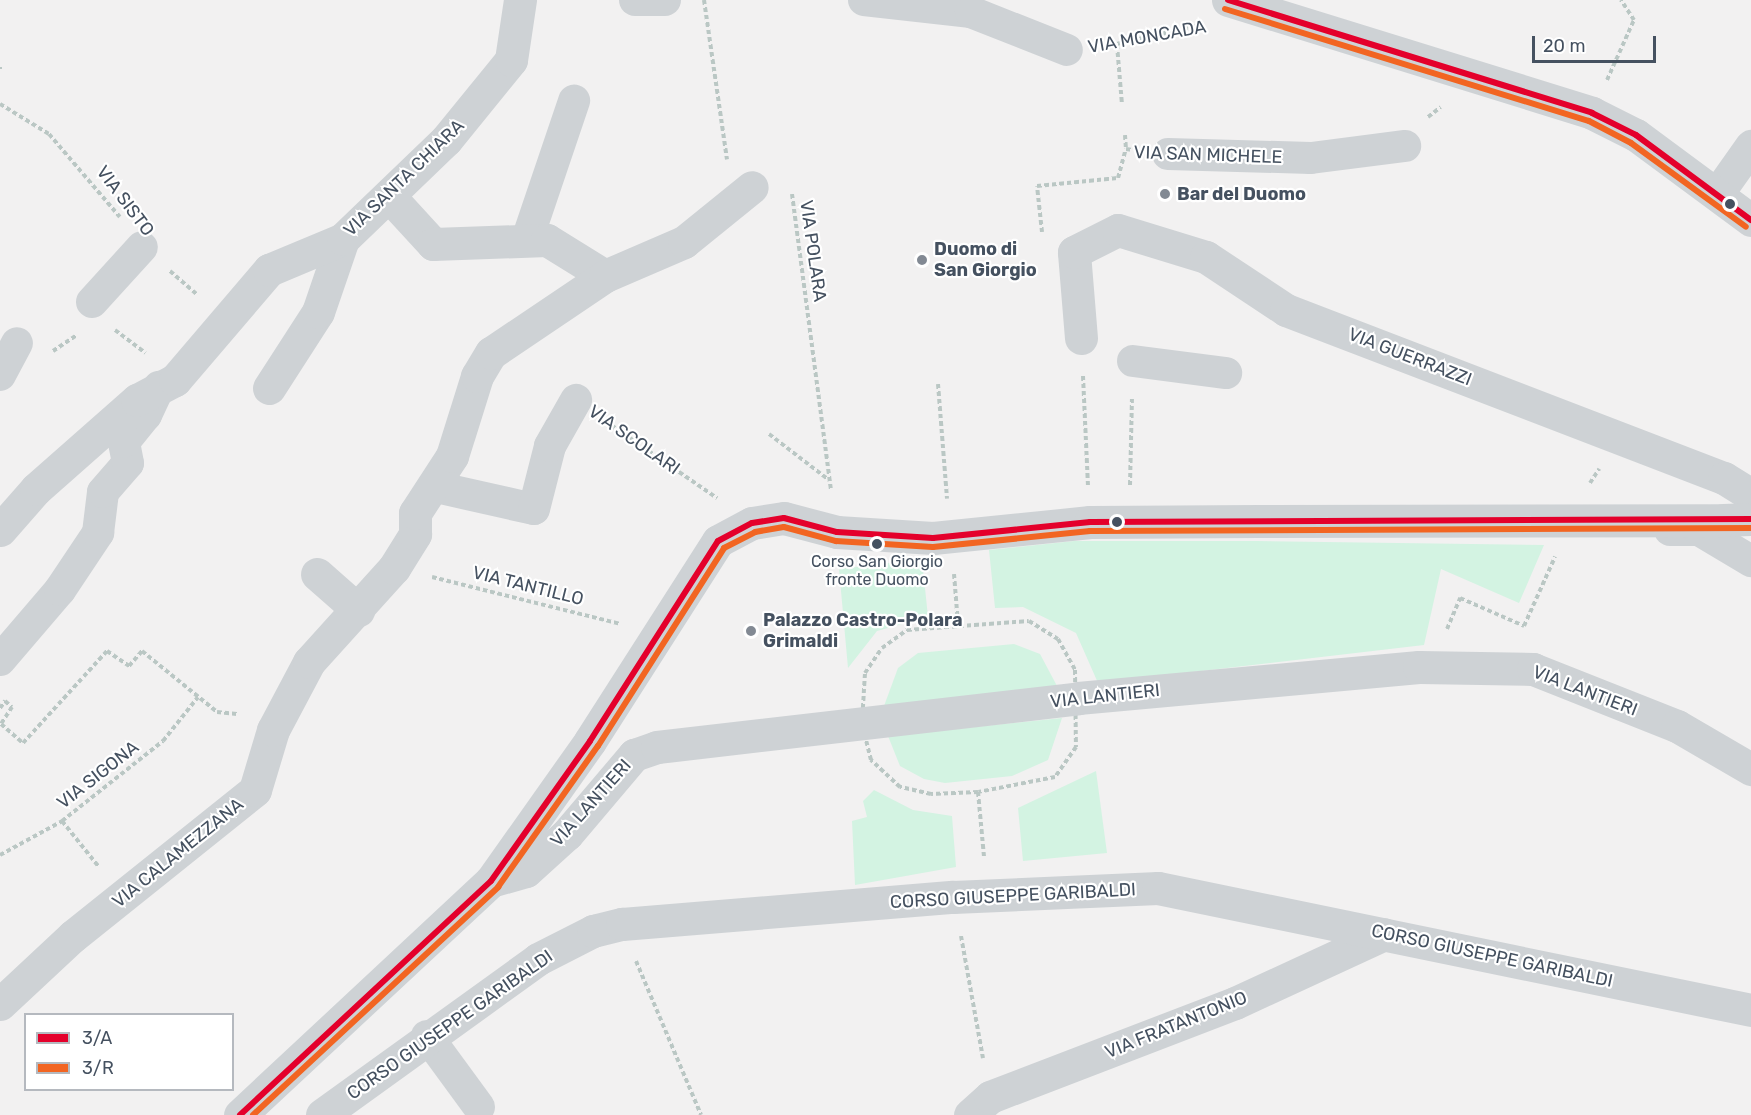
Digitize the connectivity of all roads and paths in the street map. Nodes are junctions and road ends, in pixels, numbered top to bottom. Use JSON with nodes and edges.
{"nodes":[{"id":1,"x":520,"y":0,"type":"edge"},
{"id":2,"x":635,"y":0,"type":"edge"},
{"id":3,"x":664,"y":0,"type":"edge"},
{"id":4,"x":704,"y":0,"type":"edge"},
{"id":5,"x":864,"y":0,"type":"edge"},
{"id":6,"x":1621,"y":0,"type":"edge"},
{"id":7,"x":1218,"y":12,"type":"edge"},
{"id":8,"x":1117,"y":45,"type":"junction"},
{"id":9,"x":1067,"y":50,"type":"joint"},
{"id":10,"x":574,"y":101,"type":"dead end"},
{"id":11,"x":0,"y":104,"type":"edge"},
{"id":12,"x":1122,"y":104,"type":"dead end"},
{"id":13,"x":1592,"y":113,"type":"junction"},
{"id":14,"x":1125,"y":135,"type":"dead end"},
{"id":15,"x":1405,"y":146,"type":"dead end"},
{"id":16,"x":1751,"y":146,"type":"edge"},
{"id":17,"x":1126,"y":149,"type":"junction"},
{"id":18,"x":1168,"y":153,"type":"joint"},
{"id":19,"x":752,"y":187,"type":"junction"},
{"id":20,"x":1717,"y":194,"type":"junction"},
{"id":21,"x":388,"y":196,"type":"junction"},
{"id":22,"x":1751,"y":220,"type":"edge"},
{"id":23,"x":528,"y":237,"type":"junction"},
{"id":24,"x":343,"y":239,"type":"junction"},
{"id":25,"x":142,"y":247,"type":"junction"},
{"id":26,"x":1074,"y":252,"type":"junction"},
{"id":27,"x":605,"y":276,"type":"junction"},
{"id":28,"x":99,"y":313,"type":"joint"},
{"id":29,"x":226,"y":319,"type":"junction"},
{"id":30,"x":80,"y":333,"type":"dead end"},
{"id":31,"x":1081,"y":338,"type":"joint"},
{"id":32,"x":17,"y":343,"type":"joint"},
{"id":33,"x":1133,"y":361,"type":"joint"},
{"id":34,"x":1226,"y":374,"type":"dead end"},
{"id":35,"x":0,"y":375,"type":"edge"},
{"id":36,"x":167,"y":383,"type":"junction"},
{"id":37,"x":938,"y":384,"type":"dead end"},
{"id":38,"x":269,"y":388,"type":"dead end"},
{"id":39,"x":576,"y":400,"type":"joint"},
{"id":40,"x":769,"y":434,"type":"dead end"},
{"id":41,"x":830,"y":480,"type":"junction"},
{"id":42,"x":436,"y":487,"type":"junction"},
{"id":43,"x":1751,"y":495,"type":"edge"},
{"id":44,"x":1737,"y":520,"type":"edge"},
{"id":45,"x":1090,"y":522,"type":"junction"},
{"id":46,"x":1129,"y":522,"type":"junction"},
{"id":47,"x":752,"y":523,"type":"junction"},
{"id":48,"x":0,"y":530,"type":"edge"},
{"id":49,"x":837,"y":532,"type":"junction"},
{"id":50,"x":1567,"y":532,"type":"joint"},
{"id":51,"x":952,"y":551,"type":"junction"},
{"id":52,"x":1751,"y":561,"type":"edge"},
{"id":53,"x":394,"y":568,"type":"junction"},
{"id":54,"x":317,"y":574,"type":"dead end"},
{"id":55,"x":358,"y":610,"type":"junction"},
{"id":56,"x":655,"y":633,"type":"junction"},
{"id":57,"x":1457,"y":635,"type":"dead end"},
{"id":58,"x":0,"y":660,"type":"edge"},
{"id":59,"x":1078,"y":698,"type":"junction"},
{"id":60,"x":0,"y":708,"type":"edge"},
{"id":61,"x":1751,"y":769,"type":"edge"},
{"id":62,"x":62,"y":821,"type":"junction"},
{"id":63,"x":0,"y":855,"type":"edge"},
{"id":64,"x":985,"y":870,"type":"dead end"},
{"id":65,"x":491,"y":880,"type":"junction"},
{"id":66,"x":123,"y":897,"type":"junction"},
{"id":67,"x":622,"y":924,"type":"junction"},
{"id":68,"x":959,"y":924,"type":"dead end"},
{"id":69,"x":1384,"y":934,"type":"junction"},
{"id":70,"x":0,"y":1004,"type":"edge"},
{"id":71,"x":1751,"y":1010,"type":"edge"},
{"id":72,"x":427,"y":1036,"type":"junction"},
{"id":73,"x":980,"y":1106,"type":"edge"},
{"id":74,"x":479,"y":1107,"type":"dead end"},
{"id":75,"x":240,"y":1115,"type":"edge"},
{"id":76,"x":322,"y":1115,"type":"edge"},
{"id":77,"x":701,"y":1115,"type":"edge"}],
"edges":[{"from":1,"to":21,"type":"street","name":"VIA SANTA CHIARA"},
{"from":2,"to":3,"type":"street"},
{"from":4,"to":19,"type":"path","name":"VIA POLARA"},
{"from":5,"to":9,"type":"street","name":"VIA MONCADA"},
{"from":6,"to":13,"type":"path"},
{"from":7,"to":8,"type":"path","name":"VIA MONCADA"},
{"from":7,"to":13,"type":"street"},
{"from":8,"to":9,"type":"path","name":"VIA MONCADA"},
{"from":8,"to":12,"type":"path"},
{"from":10,"to":23,"type":"street"},
{"from":11,"to":25,"type":"path","name":"VIA SISTO"},
{"from":13,"to":20,"type":"street"},
{"from":14,"to":17,"type":"path"},
{"from":15,"to":18,"type":"street","name":"VIA SAN MICHELE"},
{"from":16,"to":20,"type":"street"},
{"from":17,"to":18,"type":"path","name":"VIA SAN MICHELE"},
{"from":17,"to":26,"type":"path","name":"VIA SAN MICHELE"},
{"from":19,"to":27,"type":"street","name":"VIA CALAMEZZANA"},
{"from":19,"to":41,"type":"path","name":"VIA POLARA"},
{"from":20,"to":22,"type":"street"},
{"from":21,"to":23,"type":"street"},
{"from":21,"to":24,"type":"street","name":"VIA SANTA CHIARA"},
{"from":23,"to":27,"type":"street"},
{"from":24,"to":29,"type":"street","name":"VIA SANTA CHIARA"},
{"from":24,"to":38,"type":"street"},
{"from":25,"to":28,"type":"street"},
{"from":25,"to":29,"type":"path","name":"VIA SISTO"},
{"from":26,"to":31,"type":"street"},
{"from":26,"to":43,"type":"street","name":"VIA GUERRAZZI"},
{"from":27,"to":42,"type":"street","name":"VIA CALAMEZZANA"},
{"from":28,"to":36,"type":"path"},
{"from":29,"to":36,"type":"street","name":"VIA SANTA CHIARA"},
{"from":30,"to":32,"type":"path"},
{"from":31,"to":45,"type":"path"},
{"from":32,"to":35,"type":"street"},
{"from":33,"to":34,"type":"street"},
{"from":33,"to":46,"type":"path"},
{"from":36,"to":48,"type":"street","name":"VIA SANTA CHIARA"},
{"from":36,"to":58,"type":"street"},
{"from":37,"to":51,"type":"path"},
{"from":39,"to":42,"type":"street","name":"VIA SCOLARI"},
{"from":39,"to":47,"type":"path","name":"VIA SCOLARI"},
{"from":40,"to":41,"type":"path"},
{"from":41,"to":49,"type":"path","name":"VIA POLARA"},
{"from":42,"to":53,"type":"street","name":"VIA CALAMEZZANA"},
{"from":44,"to":46,"type":"street","bridge":true},
{"from":45,"to":46,"type":"street"},
{"from":45,"to":51,"type":"street"},
{"from":47,"to":49,"type":"street"},
{"from":47,"to":56,"type":"street"},
{"from":49,"to":51,"type":"street"},
{"from":50,"to":52,"type":"street"},
{"from":50,"to":57,"type":"path"},
{"from":51,"to":59,"type":"path"},
{"from":53,"to":55,"type":"street","name":"VIA CALAMEZZANA"},
{"from":53,"to":56,"type":"path","name":"VIA TANTILLO"},
{"from":54,"to":55,"type":"street"},
{"from":55,"to":66,"type":"street","name":"VIA CALAMEZZANA"},
{"from":56,"to":65,"type":"street"},
{"from":59,"to":61,"type":"street","name":"VIA LANTIERI"},
{"from":59,"to":64,"type":"path"},
{"from":59,"to":65,"type":"street","name":"VIA LANTIERI"},
{"from":60,"to":62,"type":"path","name":"VIA SIGONA"},
{"from":62,"to":63,"type":"path","name":"VIA SIGONA"},
{"from":62,"to":66,"type":"path"},
{"from":65,"to":75,"type":"street"},
{"from":66,"to":70,"type":"street","name":"VIA CALAMEZZANA"},
{"from":67,"to":69,"type":"street","name":"CORSO GIUSEPPE GARIBALDI"},
{"from":67,"to":72,"type":"street","name":"CORSO GIUSEPPE GARIBALDI"},
{"from":67,"to":77,"type":"path"},
{"from":68,"to":73,"type":"path"},
{"from":69,"to":71,"type":"street","name":"CORSO GIUSEPPE GARIBALDI"},
{"from":69,"to":73,"type":"street","name":"VIA FRATANTONIO"},
{"from":72,"to":74,"type":"street"},
{"from":72,"to":76,"type":"street","name":"CORSO GIUSEPPE GARIBALDI"}]}
